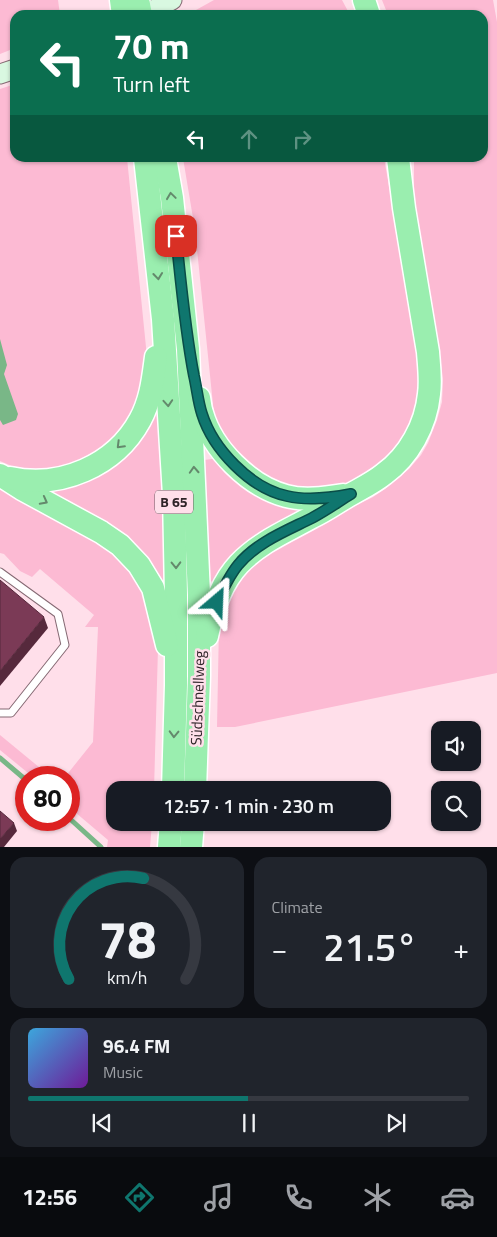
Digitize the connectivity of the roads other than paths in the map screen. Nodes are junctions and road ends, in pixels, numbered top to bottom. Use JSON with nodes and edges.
{"nodes":[{"id":1,"x":172,"y":0,"type":"edge"},
{"id":2,"x":153,"y":10,"type":"edge"},
{"id":3,"x":145,"y":162,"type":"edge"},
{"id":4,"x":166,"y":162,"type":"edge"},
{"id":5,"x":398,"y":162,"type":"edge"},
{"id":6,"x":162,"y":319,"type":"junction"},
{"id":7,"x":188,"y":349,"type":"junction"},
{"id":8,"x":1,"y":476,"type":"edge"},
{"id":9,"x":351,"y":494,"type":"junction"},
{"id":10,"x":0,"y":572,"type":"edge"},
{"id":11,"x":200,"y":676,"type":"junction"},
{"id":12,"x":176,"y":685,"type":"junction"},
{"id":13,"x":0,"y":713,"type":"edge"},
{"id":14,"x":172,"y":781,"type":"edge"},
{"id":15,"x":195,"y":781,"type":"edge"},
{"id":16,"x":170,"y":831,"type":"edge"},
{"id":17,"x":192,"y":831,"type":"edge"},
{"id":18,"x":169,"y":847,"type":"edge"},
{"id":19,"x":191,"y":847,"type":"edge"}],
"edges":[{"from":1,"to":2,"type":"main road"},
{"from":3,"to":6,"type":"highway","name":"Südschnellweg","number":"B 65","one_way":true},
{"from":7,"to":4,"type":"highway","name":"Südschnellweg","number":"B 65","one_way":true},
{"from":5,"to":9,"type":"highway"},
{"from":6,"to":8,"type":"highway","one_way":true},
{"from":6,"to":12,"type":"highway","name":"Südschnellweg","number":"B 65","one_way":true},
{"from":7,"to":9,"type":"highway"},
{"from":11,"to":7,"type":"highway","name":"Südschnellweg","number":"B 65","one_way":true},
{"from":8,"to":12,"type":"highway","one_way":true},
{"from":9,"to":11,"type":"highway"},
{"from":10,"to":13,"type":"lane"},
{"from":11,"to":15,"type":"highway","name":"Südschnellweg","number":"B 65"},
{"from":12,"to":14,"type":"highway","name":"Südschnellweg","number":"B 65","one_way":true},
{"from":16,"to":18,"type":"highway"},
{"from":17,"to":19,"type":"highway"}]}
